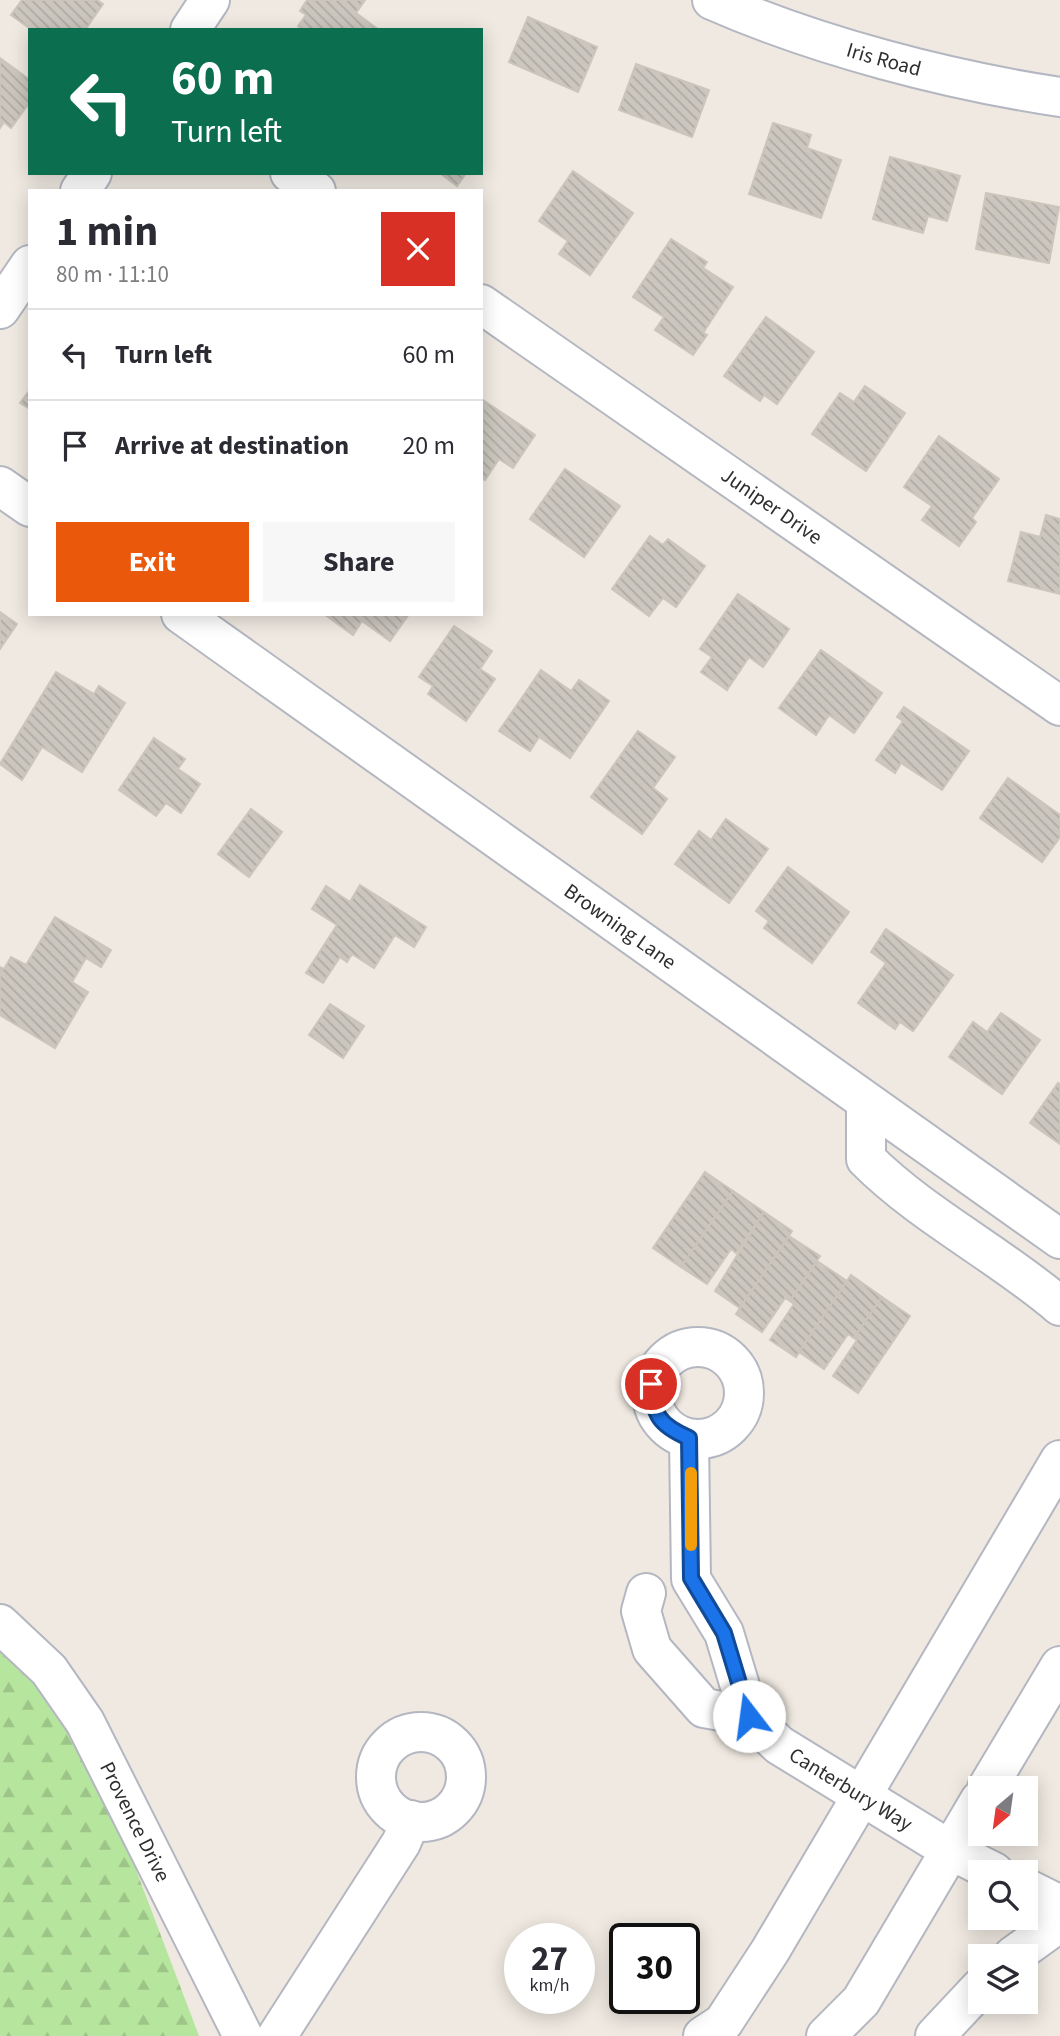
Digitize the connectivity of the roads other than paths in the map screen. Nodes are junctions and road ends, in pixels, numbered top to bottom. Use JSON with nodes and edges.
{"nodes":[{"id":1,"x":210,"y":0,"type":"edge"},
{"id":2,"x":712,"y":0,"type":"edge"},
{"id":3,"x":191,"y":28,"type":"edge"},
{"id":4,"x":1060,"y":97,"type":"edge"},
{"id":5,"x":293,"y":175,"type":"edge"},
{"id":6,"x":313,"y":189,"type":"edge"},
{"id":7,"x":28,"y":268,"type":"edge"},
{"id":8,"x":483,"y":305,"type":"edge"},
{"id":9,"x":0,"y":309,"type":"edge"},
{"id":10,"x":0,"y":486,"type":"edge"},
{"id":11,"x":28,"y":506,"type":"edge"},
{"id":12,"x":184,"y":616,"type":"edge"},
{"id":13,"x":1060,"y":706,"type":"edge"},
{"id":14,"x":866,"y":1103,"type":"junction"},
{"id":15,"x":1060,"y":1239,"type":"edge"},
{"id":16,"x":1060,"y":1306,"type":"edge"},
{"id":17,"x":689,"y":1438,"type":"dead end"},
{"id":18,"x":1059,"y":1463,"type":"edge"},
{"id":19,"x":646,"y":1593,"type":"dead end"},
{"id":20,"x":0,"y":1623,"type":"edge"},
{"id":21,"x":1060,"y":1665,"type":"edge"},
{"id":22,"x":749,"y":1716,"type":"junction"},
{"id":23,"x":994,"y":1776,"type":"edge"},
{"id":24,"x":863,"y":1798,"type":"junction"},
{"id":25,"x":411,"y":1820,"type":"dead end"},
{"id":26,"x":968,"y":1820,"type":"edge"},
{"id":27,"x":950,"y":1850,"type":"junction"},
{"id":28,"x":970,"y":1860,"type":"edge"},
{"id":29,"x":1038,"y":1894,"type":"edge"},
{"id":30,"x":1060,"y":1905,"type":"edge"},
{"id":31,"x":1060,"y":1922,"type":"edge"},
{"id":32,"x":1030,"y":1944,"type":"edge"},
{"id":33,"x":968,"y":2001,"type":"edge"},
{"id":34,"x":243,"y":2036,"type":"edge"},
{"id":35,"x":277,"y":2036,"type":"edge"},
{"id":36,"x":703,"y":2036,"type":"edge"},
{"id":37,"x":826,"y":2036,"type":"edge"},
{"id":38,"x":935,"y":2036,"type":"edge"}],
"edges":[{"from":1,"to":3,"type":"street"},
{"from":2,"to":4,"type":"street","name":"Iris Road"},
{"from":5,"to":6,"type":"street"},
{"from":7,"to":9,"type":"street"},
{"from":8,"to":13,"type":"street","name":"Juniper Drive"},
{"from":10,"to":11,"type":"street"},
{"from":12,"to":14,"type":"street","name":"Browning Lane"},
{"from":14,"to":15,"type":"street","name":"Browning Lane"},
{"from":14,"to":16,"type":"street"},
{"from":17,"to":22,"type":"street","name":"Canterbury Way"},
{"from":18,"to":24,"type":"street"},
{"from":19,"to":22,"type":"street"},
{"from":20,"to":34,"type":"street","name":"Provence Drive"},
{"from":21,"to":23,"type":"street"},
{"from":22,"to":24,"type":"street","name":"Canterbury Way"},
{"from":24,"to":27,"type":"street","name":"Canterbury Way"},
{"from":24,"to":36,"type":"street"},
{"from":25,"to":35,"type":"street"},
{"from":26,"to":27,"type":"street"},
{"from":27,"to":28,"type":"street","name":"Canterbury Way"},
{"from":27,"to":37,"type":"street"},
{"from":29,"to":30,"type":"street"},
{"from":31,"to":32,"type":"street"},
{"from":33,"to":38,"type":"street"}]}
